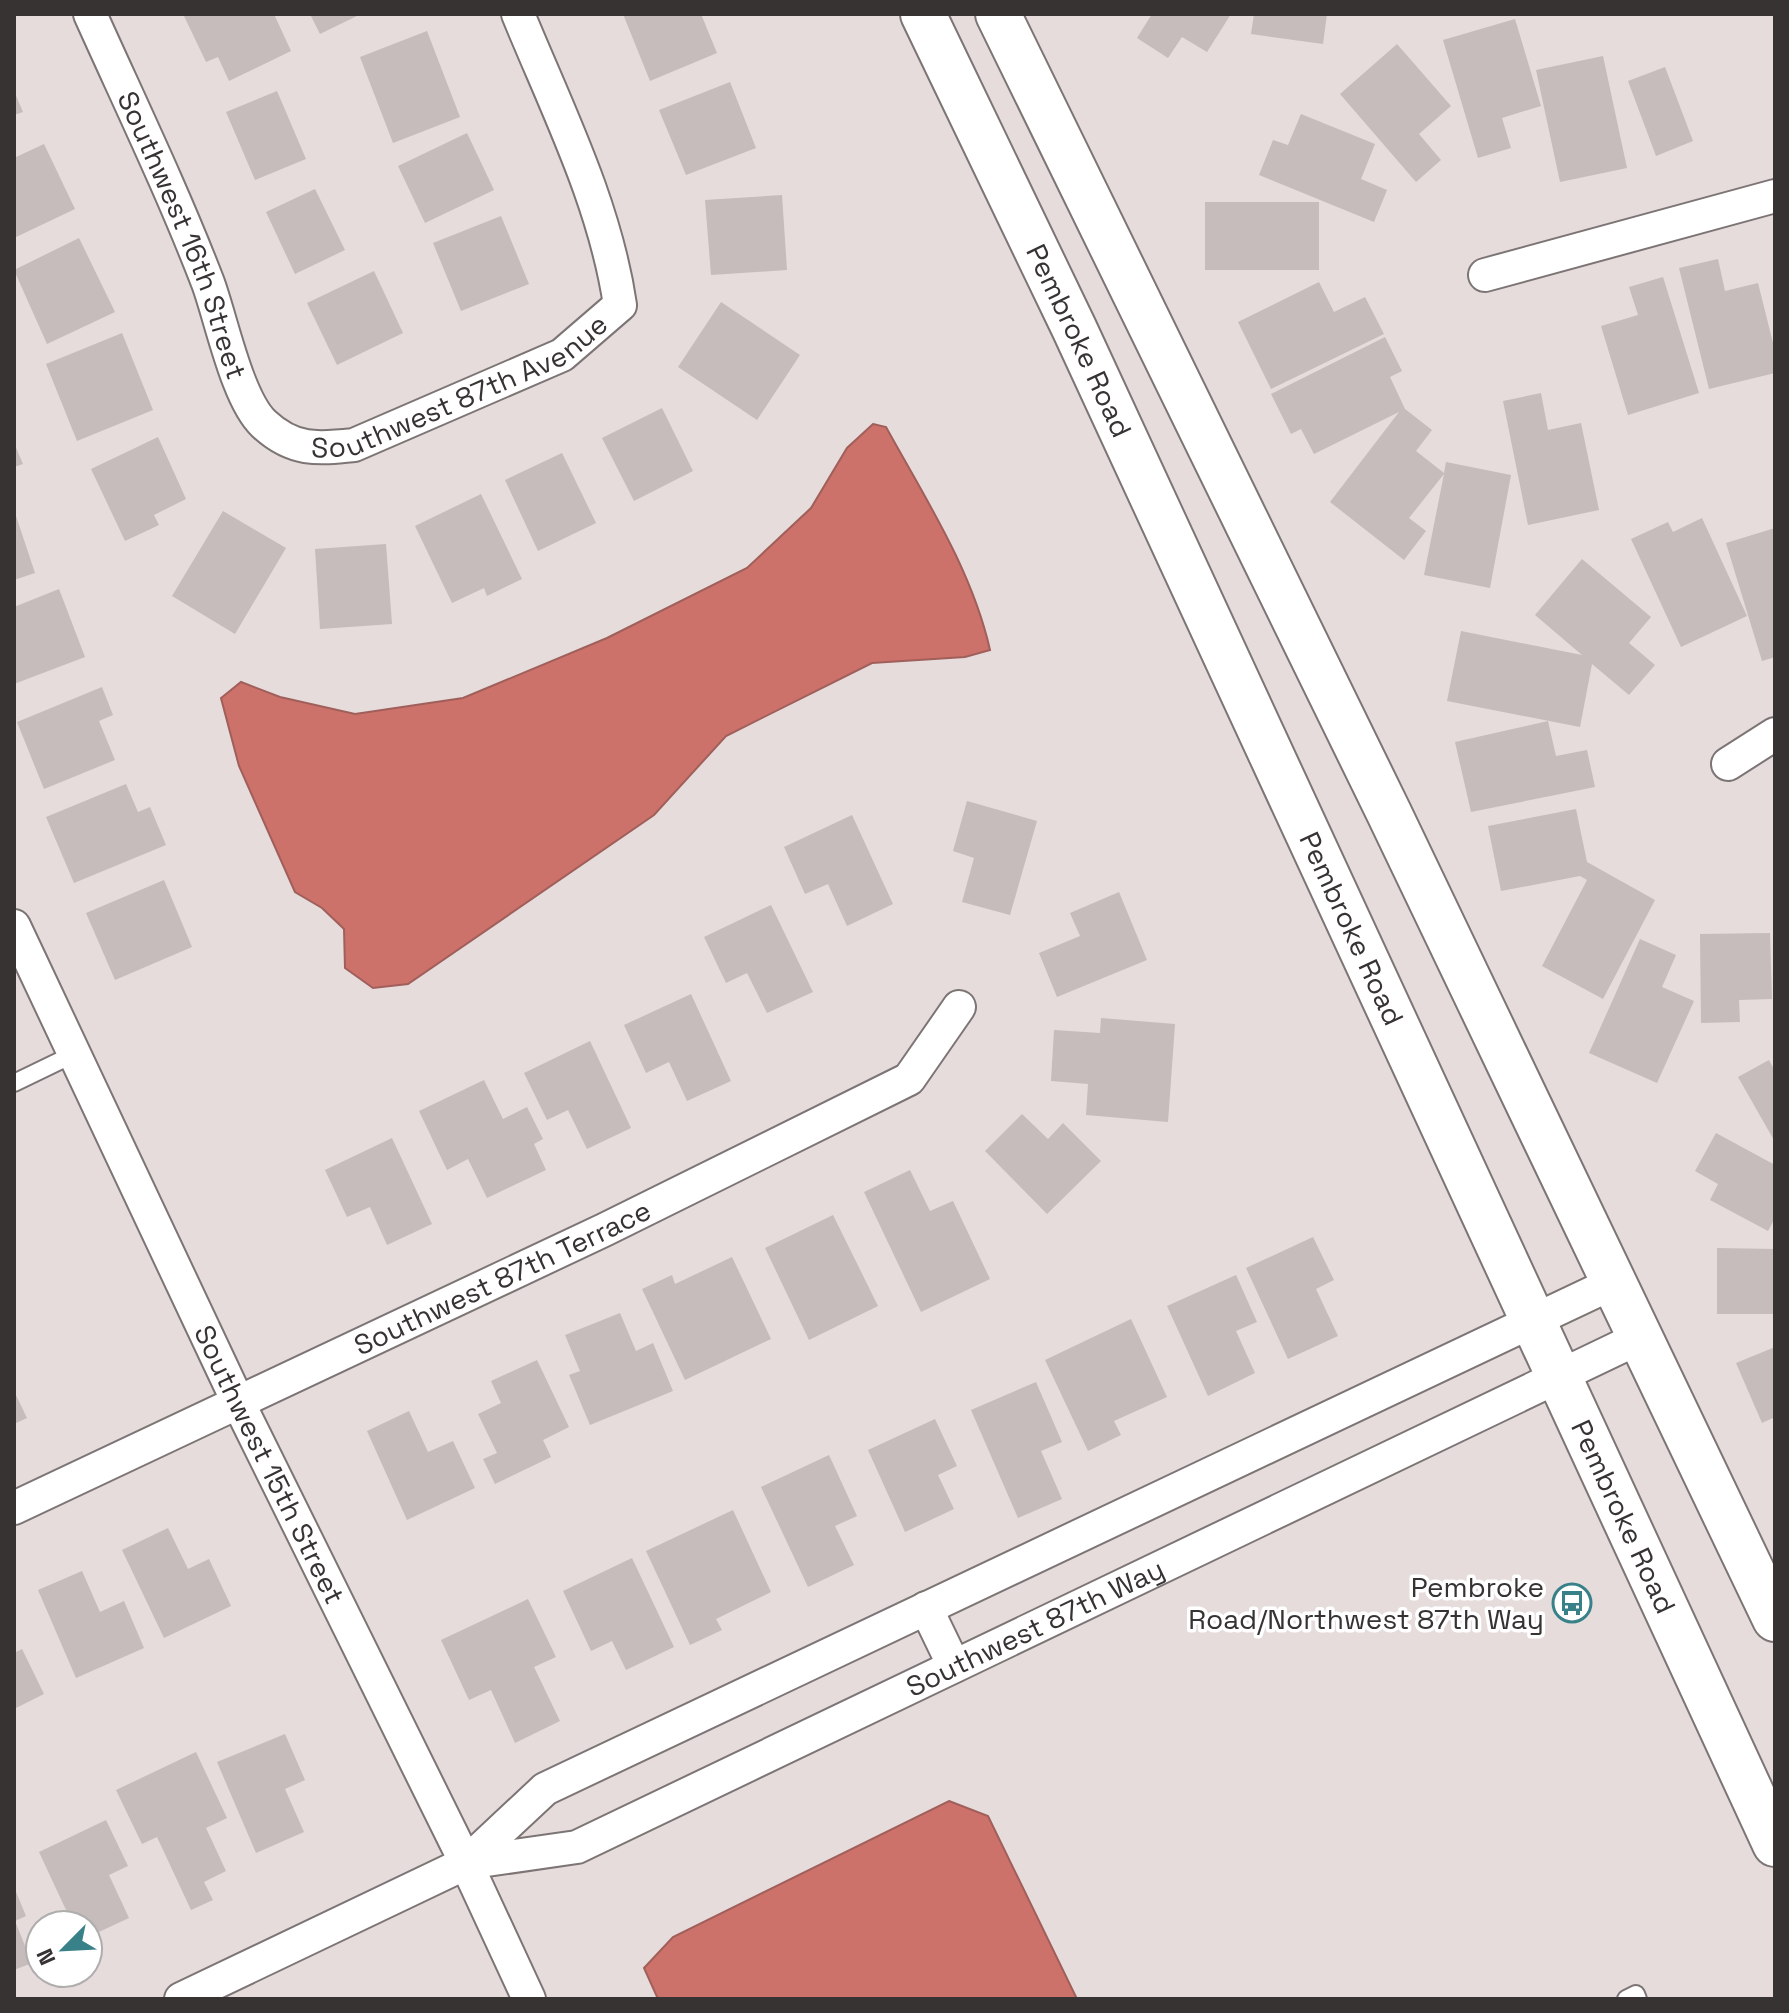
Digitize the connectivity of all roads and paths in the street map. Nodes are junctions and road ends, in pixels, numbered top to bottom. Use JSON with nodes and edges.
{"nodes":[{"id":1,"x":90,"y":14,"type":"edge"},
{"id":2,"x":518,"y":14,"type":"edge"},
{"id":3,"x":923,"y":14,"type":"edge"},
{"id":4,"x":998,"y":14,"type":"edge"},
{"id":5,"x":1775,"y":196,"type":"edge"},
{"id":6,"x":1485,"y":275,"type":"dead end"},
{"id":7,"x":289,"y":444,"type":"joint"},
{"id":8,"x":1775,"y":734,"type":"edge"},
{"id":9,"x":1728,"y":764,"type":"dead end"},
{"id":10,"x":14,"y":926,"type":"edge"},
{"id":11,"x":959,"y":1007,"type":"dead end"},
{"id":12,"x":74,"y":1054,"type":"junction"},
{"id":13,"x":14,"y":1083,"type":"edge"},
{"id":14,"x":1613,"y":1283,"type":"junction"},
{"id":15,"x":1535,"y":1321,"type":"junction"},
{"id":16,"x":1639,"y":1338,"type":"junction"},
{"id":17,"x":1560,"y":1375,"type":"junction"},
{"id":18,"x":239,"y":1404,"type":"junction"},
{"id":19,"x":14,"y":1508,"type":"edge"},
{"id":20,"x":926,"y":1608,"type":"junction"},
{"id":21,"x":1775,"y":1619,"type":"edge"},
{"id":22,"x":954,"y":1666,"type":"junction"},
{"id":23,"x":1775,"y":1844,"type":"edge"},
{"id":24,"x":466,"y":1863,"type":"junction"},
{"id":25,"x":181,"y":1999,"type":"edge"},
{"id":26,"x":529,"y":1999,"type":"edge"},
{"id":27,"x":1626,"y":1999,"type":"edge"},
{"id":28,"x":1638,"y":1999,"type":"edge"}],
"edges":[{"from":1,"to":7,"type":"street","name":"Southwest 16th Street"},
{"from":2,"to":7,"type":"street","name":"Southwest 87th Avenue"},
{"from":3,"to":15,"type":"main road","name":"Pembroke Road"},
{"from":4,"to":14,"type":"main road"},
{"from":5,"to":6,"type":"street"},
{"from":8,"to":9,"type":"street"},
{"from":10,"to":12,"type":"street","name":"Southwest 15th Street"},
{"from":11,"to":18,"type":"street","name":"Southwest 87th Terrace"},
{"from":12,"to":13,"type":"lane"},
{"from":12,"to":18,"type":"street","name":"Southwest 15th Street"},
{"from":14,"to":15,"type":"street","name":"Southwest 87th Way"},
{"from":14,"to":16,"type":"main road"},
{"from":15,"to":17,"type":"main road","name":"Pembroke Road"},
{"from":15,"to":20,"type":"street","name":"Southwest 87th Way"},
{"from":16,"to":17,"type":"street","name":"Southwest 87th Way"},
{"from":16,"to":21,"type":"main road"},
{"from":17,"to":22,"type":"street","name":"Southwest 87th Way"},
{"from":17,"to":23,"type":"main road","name":"Pembroke Road"},
{"from":18,"to":19,"type":"street","name":"Southwest 87th Terrace"},
{"from":18,"to":24,"type":"street","name":"Southwest 15th Street"},
{"from":20,"to":22,"type":"street"},
{"from":20,"to":24,"type":"street","name":"Southwest 87th Way"},
{"from":22,"to":24,"type":"street","name":"Southwest 87th Way"},
{"from":24,"to":25,"type":"street","name":"Southwest 87th Way"},
{"from":24,"to":26,"type":"street","name":"Southwest 15th Street"},
{"from":27,"to":28,"type":"lane"}]}
